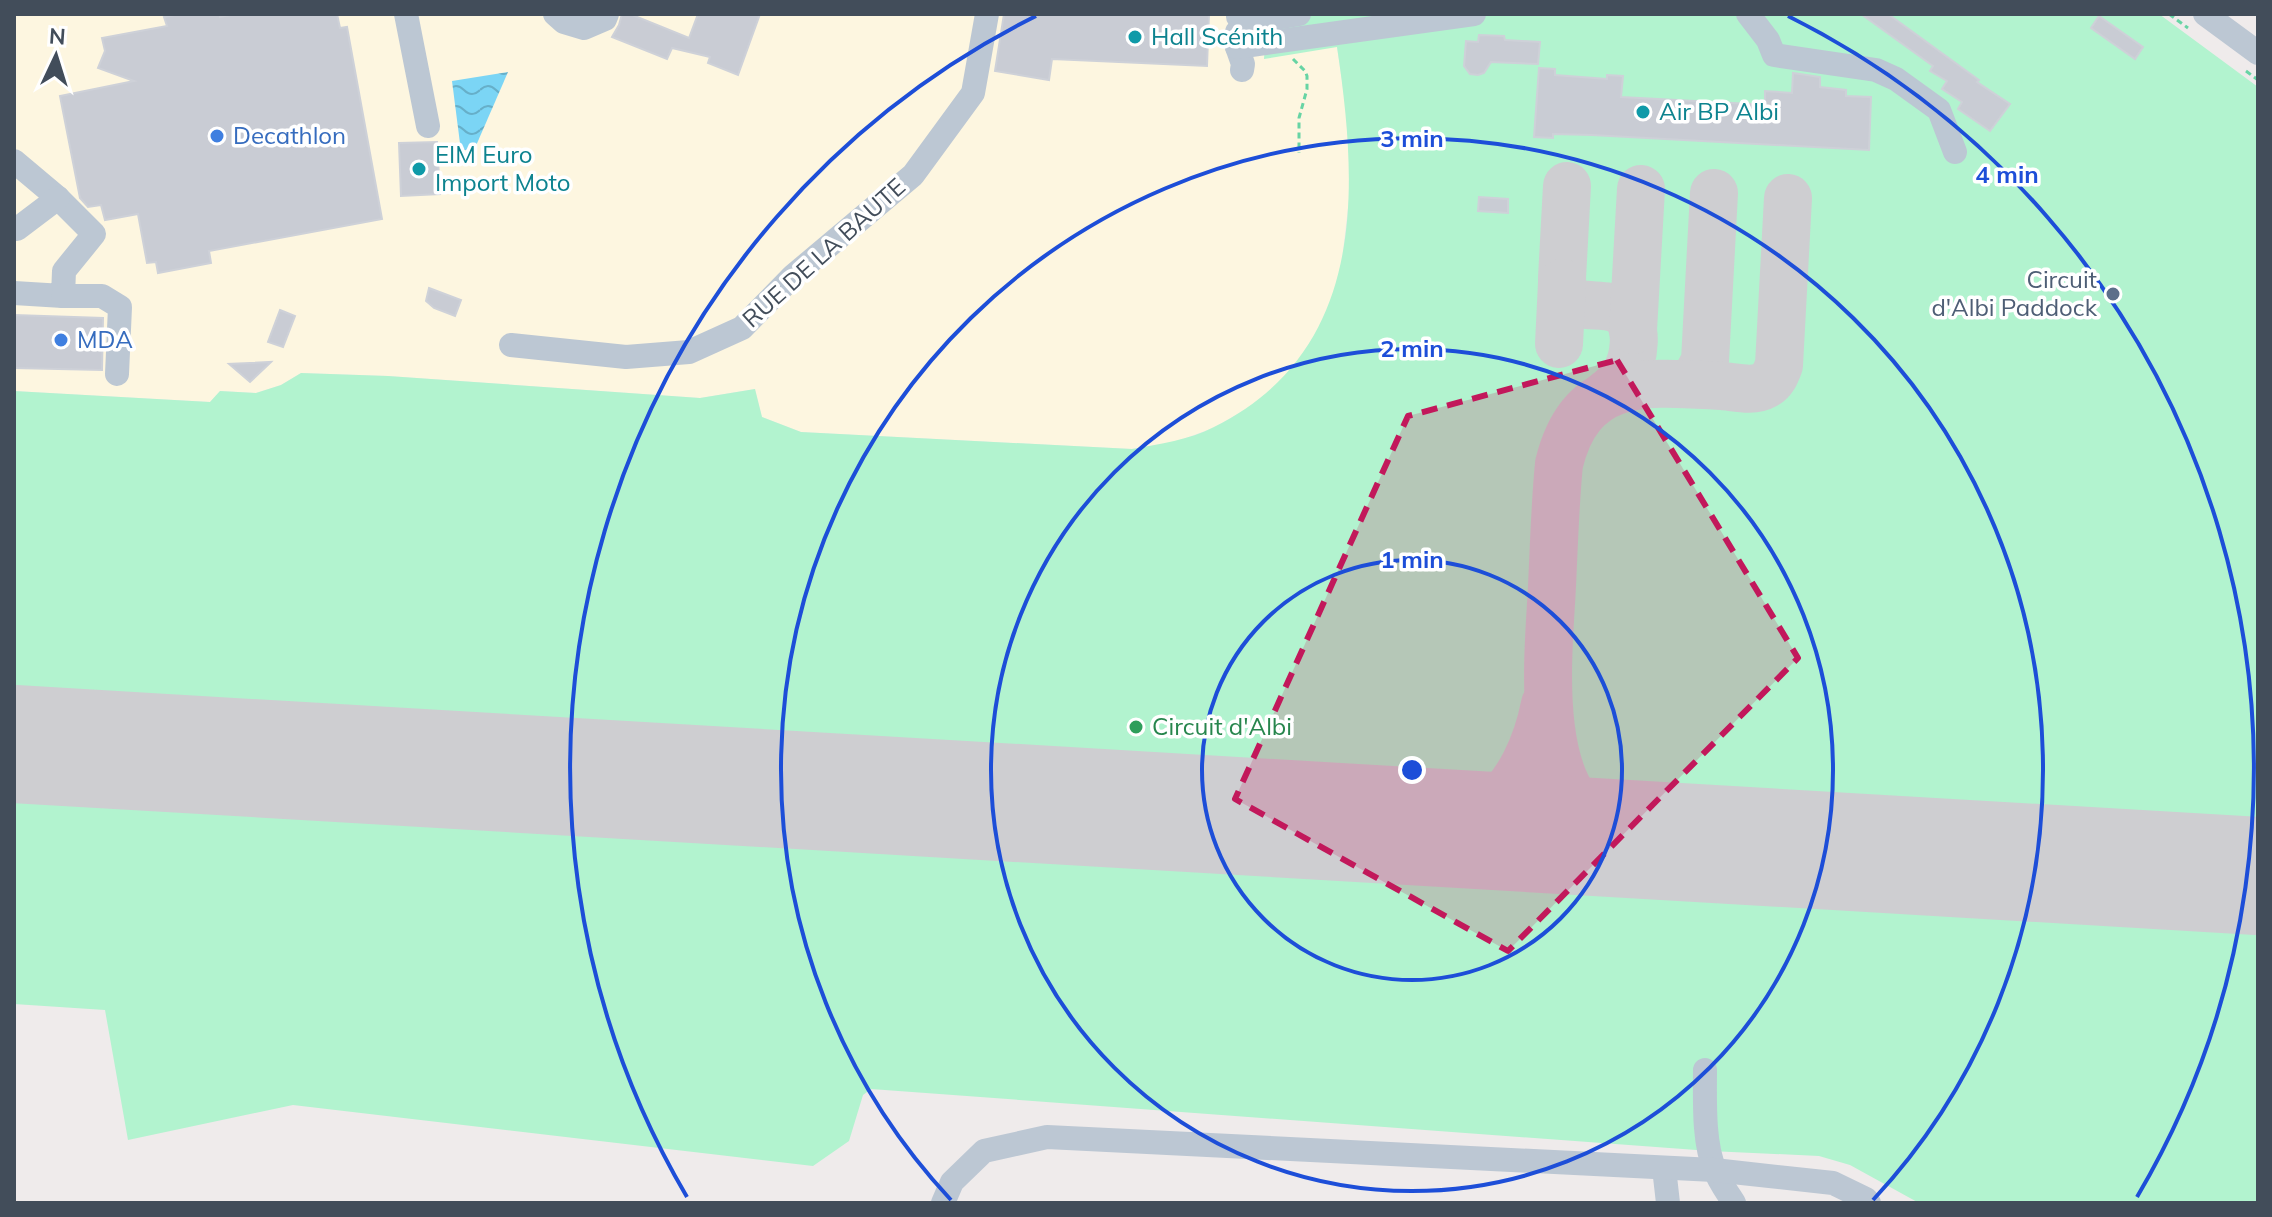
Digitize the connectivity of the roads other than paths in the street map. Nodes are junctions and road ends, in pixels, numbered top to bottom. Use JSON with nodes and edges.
{"nodes":[{"id":1,"x":555,"y":14,"type":"edge"},
{"id":2,"x":607,"y":14,"type":"edge"},
{"id":3,"x":987,"y":14,"type":"edge"},
{"id":4,"x":1299,"y":14,"type":"edge"},
{"id":5,"x":1474,"y":14,"type":"edge"},
{"id":6,"x":1748,"y":14,"type":"edge"},
{"id":7,"x":2205,"y":14,"type":"edge"},
{"id":8,"x":410,"y":15,"type":"edge"},
{"id":9,"x":1238,"y":16,"type":"edge"},
{"id":10,"x":2258,"y":53,"type":"edge"},
{"id":11,"x":428,"y":126,"type":"dead end"},
{"id":12,"x":1955,"y":152,"type":"dead end"},
{"id":13,"x":14,"y":161,"type":"edge"},
{"id":14,"x":58,"y":198,"type":"junction"},
{"id":15,"x":15,"y":228,"type":"edge"},
{"id":16,"x":14,"y":293,"type":"edge"},
{"id":17,"x":63,"y":296,"type":"junction"},
{"id":18,"x":511,"y":345,"type":"dead end"},
{"id":19,"x":117,"y":374,"type":"dead end"},
{"id":20,"x":1705,"y":1070,"type":"dead end"},
{"id":21,"x":1664,"y":1168,"type":"junction"},
{"id":22,"x":1714,"y":1170,"type":"junction"},
{"id":23,"x":943,"y":1203,"type":"edge"},
{"id":24,"x":1668,"y":1203,"type":"edge"},
{"id":25,"x":1734,"y":1203,"type":"edge"},
{"id":26,"x":1869,"y":1203,"type":"edge"}],
"edges":[{"from":1,"to":2,"type":"street"},
{"from":3,"to":18,"type":"street","name":"RUE DE LA BAUTE"},
{"from":4,"to":9,"type":"street"},
{"from":5,"to":9,"type":"street"},
{"from":6,"to":12,"type":"street"},
{"from":7,"to":10,"type":"street"},
{"from":8,"to":11,"type":"street"},
{"from":13,"to":14,"type":"street"},
{"from":14,"to":15,"type":"street"},
{"from":14,"to":17,"type":"street"},
{"from":16,"to":17,"type":"street"},
{"from":17,"to":19,"type":"street"},
{"from":20,"to":22,"type":"street"},
{"from":21,"to":22,"type":"street"},
{"from":21,"to":23,"type":"street"},
{"from":21,"to":24,"type":"street"},
{"from":22,"to":25,"type":"street"},
{"from":22,"to":26,"type":"street"}]}
